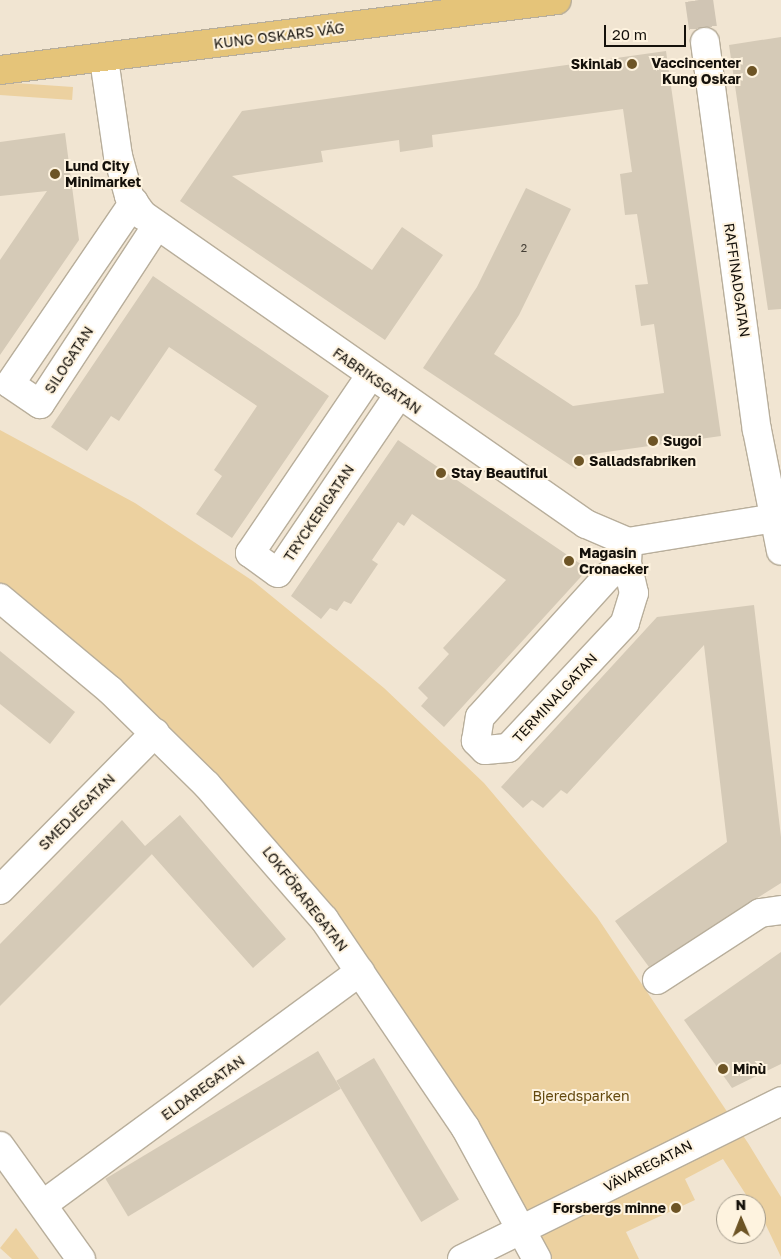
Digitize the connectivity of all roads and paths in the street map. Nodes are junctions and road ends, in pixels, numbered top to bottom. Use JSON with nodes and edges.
{"nodes":[{"id":1,"x":557,"y":0,"type":"edge"},
{"id":2,"x":705,"y":42,"type":"tunnel mouth"},
{"id":3,"x":104,"y":59,"type":"junction"},
{"id":4,"x":0,"y":70,"type":"edge"},
{"id":5,"x":134,"y":202,"type":"junction"},
{"id":6,"x":156,"y":227,"type":"junction"},
{"id":7,"x":370,"y":376,"type":"junction"},
{"id":8,"x":398,"y":396,"type":"junction"},
{"id":9,"x":779,"y":517,"type":"edge"},
{"id":10,"x":781,"y":551,"type":"edge"},
{"id":11,"x":628,"y":553,"type":"junction"},
{"id":12,"x":0,"y":598,"type":"edge"},
{"id":13,"x":155,"y":733,"type":"junction"},
{"id":14,"x":0,"y":890,"type":"edge"},
{"id":15,"x":781,"y":910,"type":"edge"},
{"id":16,"x":360,"y":972,"type":"junction"},
{"id":17,"x":657,"y":980,"type":"dead end"},
{"id":18,"x":781,"y":1101,"type":"edge"},
{"id":19,"x":0,"y":1146,"type":"edge"},
{"id":20,"x":45,"y":1203,"type":"junction"},
{"id":21,"x":523,"y":1229,"type":"junction"},
{"id":22,"x":81,"y":1259,"type":"edge"},
{"id":23,"x":462,"y":1259,"type":"edge"},
{"id":24,"x":537,"y":1259,"type":"edge"}],
"edges":[{"from":1,"to":3,"type":"main road","name":"KUNG OSKARS VÄG"},
{"from":2,"to":9,"type":"street","name":"RAFFINADGATAN"},
{"from":3,"to":4,"type":"main road","name":"KUNG OSKARS VÄG"},
{"from":3,"to":5,"type":"street","name":"FABRIKSGATAN"},
{"from":5,"to":6,"type":"street","name":"FABRIKSGATAN"},
{"from":5,"to":6,"type":"street","name":"SILOGATAN"},
{"from":6,"to":7,"type":"street","name":"FABRIKSGATAN"},
{"from":7,"to":8,"type":"street","name":"FABRIKSGATAN"},
{"from":7,"to":8,"type":"street","name":"TRYCKERIGATAN"},
{"from":8,"to":11,"type":"street","name":"FABRIKSGATAN"},
{"from":9,"to":10,"type":"street","name":"RAFFINADGATAN"},
{"from":9,"to":11,"type":"street"},
{"from":11,"to":11,"type":"street","name":"TERMINALGATAN"},
{"from":12,"to":13,"type":"street","name":"LOKFÖRAREGATAN"},
{"from":13,"to":14,"type":"street","name":"SMEDJEGATAN"},
{"from":13,"to":16,"type":"street","name":"LOKFÖRAREGATAN"},
{"from":15,"to":17,"type":"street"},
{"from":16,"to":20,"type":"street","name":"ELDAREGATAN"},
{"from":16,"to":21,"type":"street","name":"LOKFÖRAREGATAN"},
{"from":18,"to":21,"type":"street","name":"VÄVAREGATAN"},
{"from":19,"to":20,"type":"street"},
{"from":20,"to":22,"type":"street"},
{"from":21,"to":23,"type":"street","name":"VÄVAREGATAN"},
{"from":21,"to":24,"type":"street","name":"LOKFÖRAREGATAN"}]}
